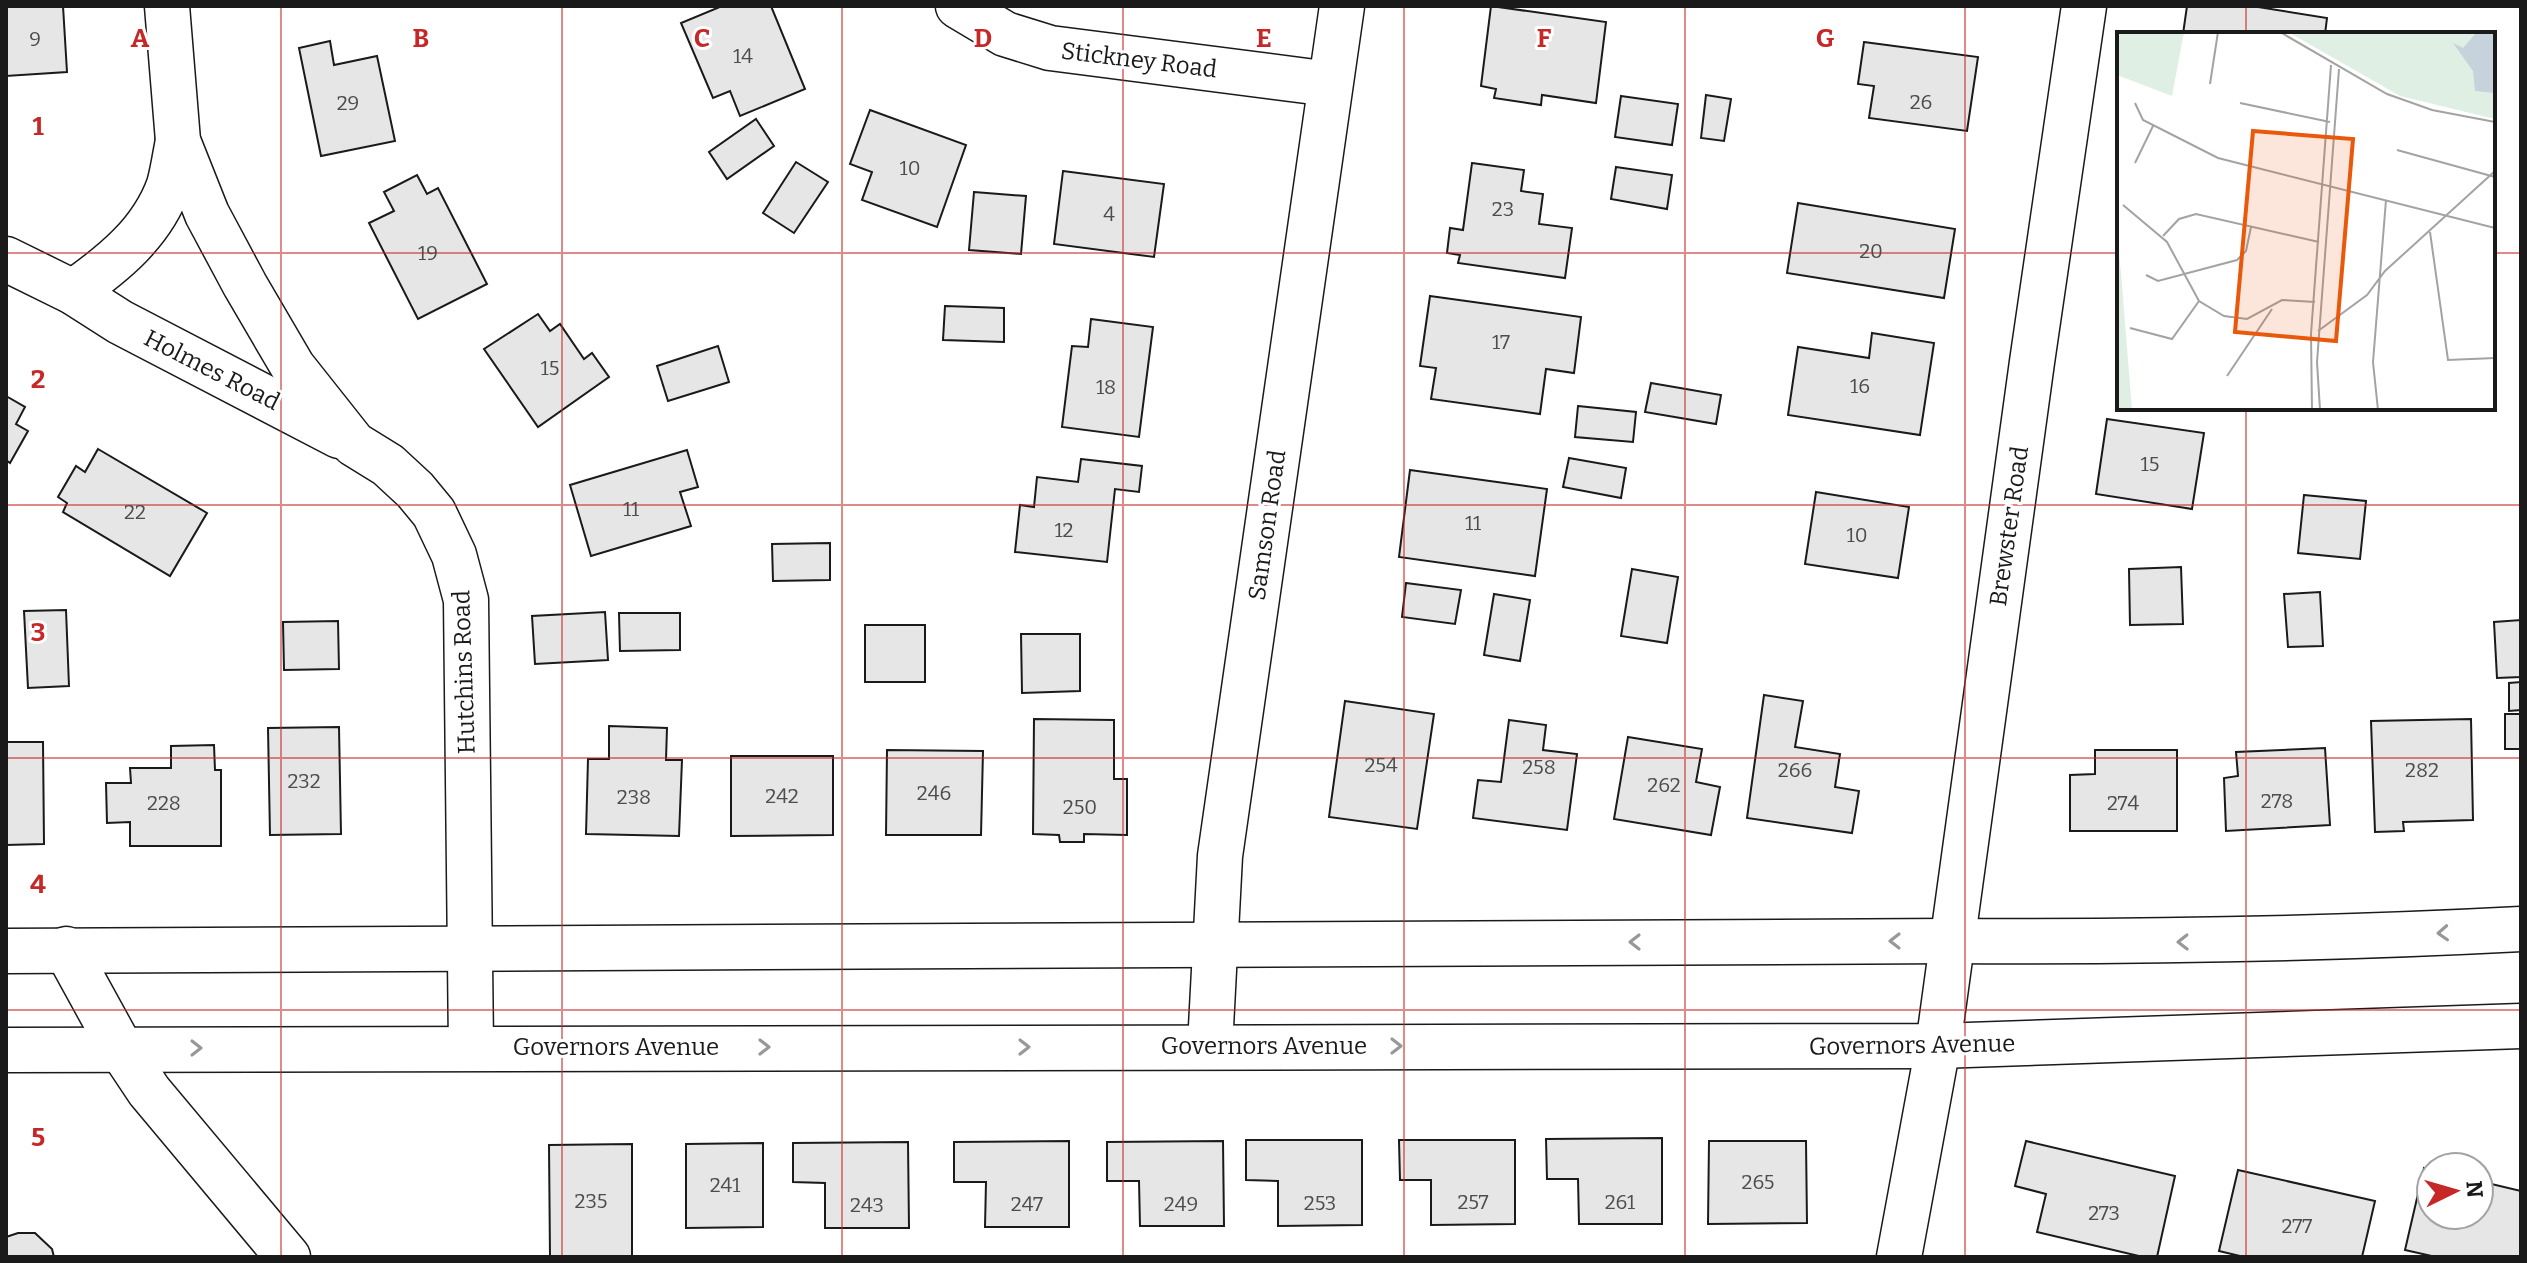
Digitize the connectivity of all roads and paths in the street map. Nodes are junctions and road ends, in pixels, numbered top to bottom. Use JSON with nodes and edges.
{"nodes":[{"id":1,"x":167,"y":6,"type":"edge"},
{"id":2,"x":958,"y":6,"type":"edge"},
{"id":3,"x":1342,"y":6,"type":"edge"},
{"id":4,"x":2084,"y":6,"type":"edge"},
{"id":5,"x":1330,"y":84,"type":"junction"},
{"id":6,"x":178,"y":141,"type":"junction"},
{"id":7,"x":6,"y":259,"type":"edge"},
{"id":8,"x":73,"y":292,"type":"junction"},
{"id":9,"x":354,"y":444,"type":"junction"},
{"id":10,"x":2521,"y":929,"type":"edge"},
{"id":11,"x":1952,"y":941,"type":"junction"},
{"id":12,"x":1214,"y":945,"type":"junction"},
{"id":13,"x":66,"y":949,"type":"junction"},
{"id":14,"x":471,"y":950,"type":"junction"},
{"id":15,"x":6,"y":951,"type":"edge"},
{"id":16,"x":2521,"y":1026,"type":"edge"},
{"id":17,"x":1210,"y":1046,"type":"junction"},
{"id":18,"x":1938,"y":1046,"type":"junction"},
{"id":19,"x":471,"y":1048,"type":"junction"},
{"id":20,"x":121,"y":1049,"type":"junction"},
{"id":21,"x":6,"y":1050,"type":"edge"},
{"id":22,"x":288,"y":1257,"type":"edge"},
{"id":23,"x":1899,"y":1257,"type":"edge"}],
"edges":[{"from":1,"to":6,"type":"street","name":"Hutchins Road"},
{"from":2,"to":5,"type":"street","name":"Stickney Road"},
{"from":3,"to":5,"type":"street","name":"Samson Road"},
{"from":4,"to":11,"type":"street","name":"Brewster Road"},
{"from":5,"to":12,"type":"street","name":"Samson Road"},
{"from":6,"to":8,"type":"street"},
{"from":6,"to":9,"type":"street","name":"Hutchins Road"},
{"from":7,"to":8,"type":"street","name":"Holmes Road"},
{"from":8,"to":9,"type":"street","name":"Holmes Road"},
{"from":9,"to":14,"type":"street","name":"Hutchins Road"},
{"from":10,"to":11,"type":"street","one_way":true},
{"from":11,"to":12,"type":"street","one_way":true},
{"from":11,"to":18,"type":"street","name":"Brewster Road"},
{"from":12,"to":14,"type":"street"},
{"from":12,"to":17,"type":"street","name":"Samson Road"},
{"from":13,"to":14,"type":"street"},
{"from":13,"to":15,"type":"street"},
{"from":13,"to":20,"type":"street"},
{"from":14,"to":19,"type":"street","name":"Hutchins Road"},
{"from":16,"to":18,"type":"street","name":"Governors Avenue"},
{"from":17,"to":18,"type":"street","name":"Governors Avenue","one_way":true},
{"from":19,"to":17,"type":"street","name":"Governors Avenue","one_way":true},
{"from":18,"to":23,"type":"street","name":"Brewster Road"},
{"from":20,"to":19,"type":"street","name":"Governors Avenue","one_way":true},
{"from":20,"to":21,"type":"street","name":"Governors Avenue"},
{"from":20,"to":22,"type":"street"}]}
